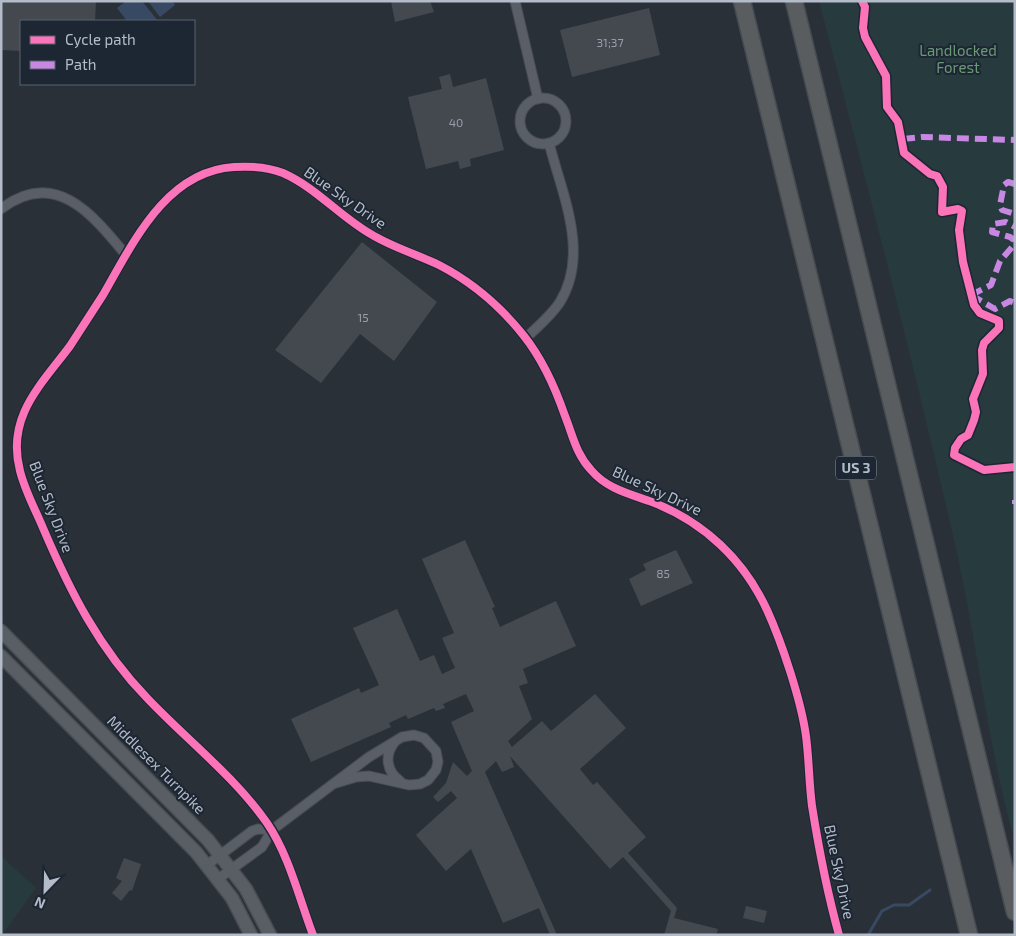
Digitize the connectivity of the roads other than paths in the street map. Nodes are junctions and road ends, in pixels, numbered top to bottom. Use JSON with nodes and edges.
{"nodes":[{"id":1,"x":515,"y":1,"type":"edge"},
{"id":2,"x":742,"y":1,"type":"edge"},
{"id":3,"x":794,"y":1,"type":"edge"},
{"id":4,"x":538,"y":99,"type":"junction"},
{"id":5,"x":549,"y":143,"type":"junction"},
{"id":6,"x":1,"y":209,"type":"edge"},
{"id":7,"x":126,"y":255,"type":"junction"},
{"id":8,"x":526,"y":338,"type":"junction"},
{"id":9,"x":1,"y":631,"type":"edge"},
{"id":10,"x":1,"y":656,"type":"edge"},
{"id":11,"x":402,"y":737,"type":"junction"},
{"id":12,"x":333,"y":784,"type":"junction"},
{"id":13,"x":405,"y":784,"type":"junction"},
{"id":14,"x":272,"y":830,"type":"junction"},
{"id":15,"x":220,"y":854,"type":"junction"},
{"id":16,"x":207,"y":865,"type":"junction"},
{"id":17,"x":232,"y":869,"type":"junction"},
{"id":18,"x":218,"y":879,"type":"junction"},
{"id":19,"x":1015,"y":912,"type":"edge"},
{"id":20,"x":252,"y":935,"type":"edge"},
{"id":21,"x":270,"y":935,"type":"edge"},
{"id":22,"x":312,"y":935,"type":"edge"},
{"id":23,"x":839,"y":935,"type":"edge"},
{"id":24,"x":969,"y":935,"type":"edge"}],
"edges":[{"from":1,"to":4,"type":"street"},
{"from":2,"to":24,"type":"highway","number":"US 3"},
{"from":3,"to":19,"type":"highway"},
{"from":4,"to":5,"type":"street"},
{"from":4,"to":5,"type":"street"},
{"from":5,"to":8,"type":"street"},
{"from":6,"to":7,"type":"street"},
{"from":7,"to":8,"type":"street","name":"Blue Sky Drive"},
{"from":7,"to":14,"type":"street","name":"Blue Sky Drive"},
{"from":8,"to":23,"type":"street","name":"Blue Sky Drive"},
{"from":9,"to":15,"type":"main road","name":"Middlesex Turnpike"},
{"from":10,"to":16,"type":"main road"},
{"from":11,"to":12,"type":"street"},
{"from":11,"to":13,"type":"street"},
{"from":11,"to":13,"type":"street"},
{"from":12,"to":13,"type":"street"},
{"from":12,"to":14,"type":"street"},
{"from":14,"to":15,"type":"street"},
{"from":14,"to":17,"type":"street"},
{"from":14,"to":22,"type":"street","name":"Blue Sky Drive"},
{"from":15,"to":16,"type":"street"},
{"from":15,"to":17,"type":"main road","name":"Middlesex Turnpike"},
{"from":16,"to":18,"type":"main road"},
{"from":17,"to":18,"type":"street"},
{"from":17,"to":21,"type":"main road","name":"Middlesex Turnpike"},
{"from":18,"to":20,"type":"main road"}]}
